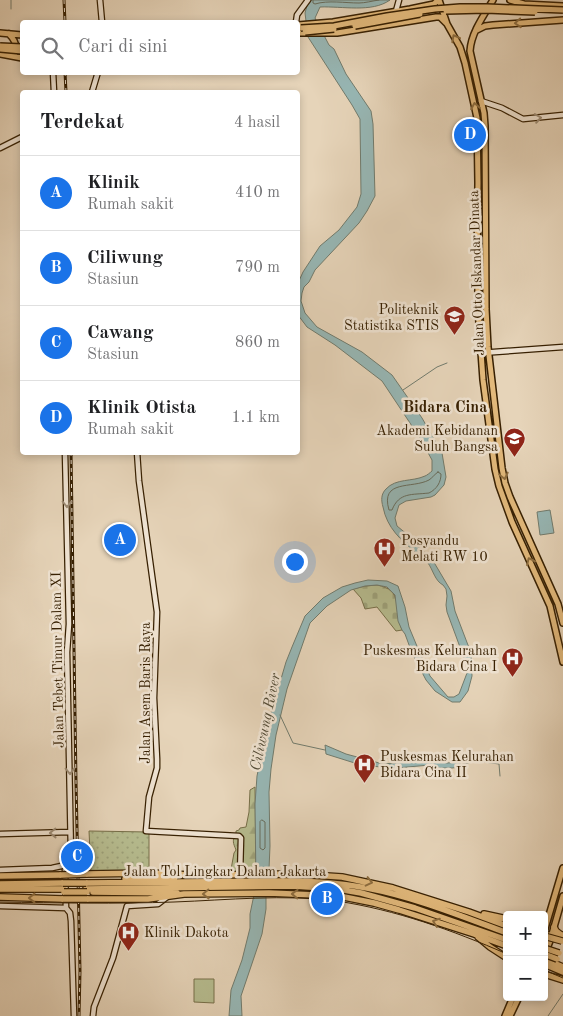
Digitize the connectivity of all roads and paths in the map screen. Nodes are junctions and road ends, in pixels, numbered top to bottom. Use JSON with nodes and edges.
{"nodes":[{"id":1,"x":100,"y":0,"type":"edge"},
{"id":2,"x":308,"y":0,"type":"edge"},
{"id":3,"x":399,"y":0,"type":"edge"},
{"id":4,"x":438,"y":0,"type":"edge"},
{"id":5,"x":510,"y":0,"type":"edge"},
{"id":6,"x":491,"y":2,"type":"edge"},
{"id":7,"x":550,"y":6,"type":"junction"},
{"id":8,"x":563,"y":6,"type":"edge"},
{"id":9,"x":410,"y":9,"type":"junction"},
{"id":10,"x":396,"y":11,"type":"junction"},
{"id":11,"x":563,"y":12,"type":"edge"},
{"id":12,"x":102,"y":20,"type":"edge"},
{"id":13,"x":298,"y":20,"type":"edge"},
{"id":14,"x":410,"y":20,"type":"junction"},
{"id":15,"x":563,"y":20,"type":"edge"},
{"id":16,"x":549,"y":21,"type":"junction"},
{"id":17,"x":447,"y":24,"type":"junction"},
{"id":18,"x":300,"y":28,"type":"edge"},
{"id":19,"x":0,"y":33,"type":"edge"},
{"id":20,"x":475,"y":33,"type":"junction"},
{"id":21,"x":9,"y":34,"type":"junction"},
{"id":22,"x":20,"y":35,"type":"edge"},
{"id":23,"x":0,"y":47,"type":"edge"},
{"id":24,"x":20,"y":47,"type":"edge"},
{"id":25,"x":20,"y":51,"type":"edge"},
{"id":26,"x":0,"y":54,"type":"edge"},
{"id":27,"x":10,"y":56,"type":"junction"},
{"id":28,"x":20,"y":58,"type":"edge"},
{"id":29,"x":53,"y":75,"type":"edge"},
{"id":30,"x":97,"y":75,"type":"edge"},
{"id":31,"x":54,"y":90,"type":"edge"},
{"id":32,"x":93,"y":90,"type":"edge"},
{"id":33,"x":481,"y":101,"type":"junction"},
{"id":34,"x":563,"y":114,"type":"edge"},
{"id":35,"x":20,"y":138,"type":"edge"},
{"id":36,"x":0,"y":148,"type":"edge"},
{"id":37,"x":563,"y":347,"type":"edge"},
{"id":38,"x":489,"y":352,"type":"junction"},
{"id":39,"x":481,"y":353,"type":"junction"},
{"id":40,"x":65,"y":455,"type":"edge"},
{"id":41,"x":137,"y":455,"type":"edge"},
{"id":42,"x":560,"y":604,"type":"edge"},
{"id":43,"x":550,"y":606,"type":"junction"},
{"id":44,"x":563,"y":623,"type":"edge"},
{"id":45,"x":563,"y":662,"type":"edge"},
{"id":46,"x":70,"y":832,"type":"junction"},
{"id":47,"x":0,"y":834,"type":"edge"},
{"id":48,"x":563,"y":868,"type":"edge"},
{"id":49,"x":64,"y":869,"type":"junction"},
{"id":50,"x":0,"y":870,"type":"edge"},
{"id":51,"x":191,"y":875,"type":"junction"},
{"id":52,"x":240,"y":875,"type":"junction"},
{"id":53,"x":0,"y":876,"type":"edge"},
{"id":54,"x":254,"y":881,"type":"junction"},
{"id":55,"x":0,"y":884,"type":"edge"},
{"id":56,"x":269,"y":884,"type":"junction"},
{"id":57,"x":87,"y":887,"type":"junction"},
{"id":58,"x":64,"y":888,"type":"junction"},
{"id":59,"x":0,"y":889,"type":"edge"},
{"id":60,"x":184,"y":894,"type":"junction"},
{"id":61,"x":563,"y":896,"type":"edge"},
{"id":62,"x":0,"y":897,"type":"edge"},
{"id":63,"x":167,"y":897,"type":"junction"},
{"id":64,"x":0,"y":906,"type":"edge"},
{"id":65,"x":66,"y":908,"type":"junction"},
{"id":66,"x":474,"y":914,"type":"junction"},
{"id":67,"x":548,"y":915,"type":"edge"},
{"id":68,"x":503,"y":918,"type":"edge"},
{"id":69,"x":503,"y":925,"type":"edge"},
{"id":70,"x":554,"y":926,"type":"junction"},
{"id":71,"x":503,"y":932,"type":"edge"},
{"id":72,"x":474,"y":934,"type":"junction"},
{"id":73,"x":548,"y":935,"type":"edge"},
{"id":74,"x":548,"y":936,"type":"edge"},
{"id":75,"x":562,"y":938,"type":"edge"},
{"id":76,"x":503,"y":939,"type":"edge"},
{"id":77,"x":503,"y":945,"type":"edge"},
{"id":78,"x":504,"y":956,"type":"edge"},
{"id":79,"x":556,"y":960,"type":"edge"},
{"id":80,"x":563,"y":967,"type":"edge"},
{"id":81,"x":563,"y":972,"type":"edge"},
{"id":82,"x":548,"y":975,"type":"edge"},
{"id":83,"x":563,"y":980,"type":"edge"},
{"id":84,"x":512,"y":1001,"type":"edge"},
{"id":85,"x":517,"y":1001,"type":"edge"},
{"id":86,"x":74,"y":1016,"type":"edge"},
{"id":87,"x":93,"y":1016,"type":"edge"},
{"id":88,"x":505,"y":1016,"type":"edge"},
{"id":89,"x":510,"y":1016,"type":"edge"}],
"edges":[{"from":1,"to":12,"type":"street"},
{"from":2,"to":13,"type":"street"},
{"from":3,"to":10,"type":"street"},
{"from":4,"to":9,"type":"main road"},
{"from":4,"to":17,"type":"main road","name":"Jalan Otto Iskandar Dinata"},
{"from":5,"to":7,"type":"main road"},
{"from":6,"to":20,"type":"main road","name":"Jalan Otto Iskandar Dinata"},
{"from":7,"to":8,"type":"main road"},
{"from":7,"to":16,"type":"main road"},
{"from":9,"to":10,"type":"main road"},
{"from":9,"to":14,"type":"main road"},
{"from":10,"to":18,"type":"main road","bridge":true},
{"from":11,"to":18,"type":"main road","bridge":true},
{"from":14,"to":17,"type":"main road"},
{"from":14,"to":18,"type":"main road","bridge":true},
{"from":15,"to":16,"type":"main road"},
{"from":16,"to":20,"type":"main road","one_way":true},
{"from":39,"to":17,"type":"main road","name":"Jalan Otto Iskandar Dinata","one_way":true},
{"from":19,"to":21,"type":"main road"},
{"from":20,"to":33,"type":"main road","name":"Jalan Otto Iskandar Dinata"},
{"from":21,"to":22,"type":"main road"},
{"from":21,"to":27,"type":"main road"},
{"from":23,"to":24,"type":"main road","bridge":true},
{"from":23,"to":25,"type":"main road","bridge":true},
{"from":26,"to":27,"type":"main road"},
{"from":27,"to":28,"type":"main road"},
{"from":29,"to":31,"type":"street"},
{"from":30,"to":32,"type":"street"},
{"from":33,"to":34,"type":"street","one_way":true},
{"from":33,"to":38,"type":"main road","name":"Jalan Otto Iskandar Dinata"},
{"from":35,"to":36,"type":"street"},
{"from":37,"to":38,"type":"street"},
{"from":38,"to":39,"type":"street"},
{"from":38,"to":42,"type":"main road","name":"Jalan Otto Iskandar Dinata","one_way":true},
{"from":43,"to":39,"type":"main road","name":"Jalan Otto Iskandar Dinata","one_way":true},
{"from":40,"to":46,"type":"street","name":"Jalan Tebet Timur Dalam XI","one_way":true},
{"from":41,"to":52,"type":"street","name":"Jalan Asem Baris Raya"},
{"from":42,"to":43,"type":"street"},
{"from":42,"to":44,"type":"main road","name":"Jalan Otto Iskandar Dinata"},
{"from":43,"to":45,"type":"main road","name":"Jalan Otto Iskandar Dinata"},
{"from":46,"to":47,"type":"street","one_way":true},
{"from":46,"to":49,"type":"street","name":"Jalan Tebet Timur Dalam XI"},
{"from":48,"to":67,"type":"main road"},
{"from":49,"to":50,"type":"street"},
{"from":49,"to":51,"type":"highway","bridge":true},
{"from":49,"to":53,"type":"highway"},
{"from":49,"to":65,"type":"street","name":"Jalan Tebet Timur Dalam XI"},
{"from":51,"to":52,"type":"highway"},
{"from":51,"to":57,"type":"highway"},
{"from":52,"to":54,"type":"highway"},
{"from":54,"to":56,"type":"highway","name":"Jalan Tol Lingkar Dalam Jakarta"},
{"from":54,"to":56,"type":"highway"},
{"from":54,"to":57,"type":"highway","name":"Jalan Tol Lingkar Dalam Jakarta"},
{"from":55,"to":58,"type":"highway"},
{"from":56,"to":60,"type":"highway","one_way":true},
{"from":56,"to":66,"type":"highway","one_way":true},
{"from":56,"to":71,"type":"highway","name":"Jalan Tol Lingkar Dalam Jakarta"},
{"from":72,"to":56,"type":"highway","one_way":true},
{"from":56,"to":76,"type":"highway","name":"Jalan Tol Lingkar Dalam Jakarta"},
{"from":57,"to":58,"type":"highway","bridge":true},
{"from":57,"to":60,"type":"highway"},
{"from":58,"to":59,"type":"highway"},
{"from":60,"to":63,"type":"highway"},
{"from":61,"to":70,"type":"main road"},
{"from":63,"to":62,"type":"highway","one_way":true,"bridge":true},
{"from":63,"to":87,"type":"street"},
{"from":64,"to":65,"type":"street"},
{"from":65,"to":86,"type":"street","name":"Jalan Tebet Timur Dalam XI"},
{"from":66,"to":68,"type":"highway"},
{"from":66,"to":69,"type":"highway"},
{"from":70,"to":73,"type":"main road"},
{"from":70,"to":75,"type":"highway"},
{"from":72,"to":77,"type":"highway"},
{"from":72,"to":78,"type":"highway"},
{"from":74,"to":75,"type":"highway","bridge":true},
{"from":79,"to":80,"type":"highway"},
{"from":79,"to":81,"type":"highway"},
{"from":82,"to":83,"type":"highway"},
{"from":84,"to":88,"type":"main road"},
{"from":85,"to":89,"type":"main road"}]}
